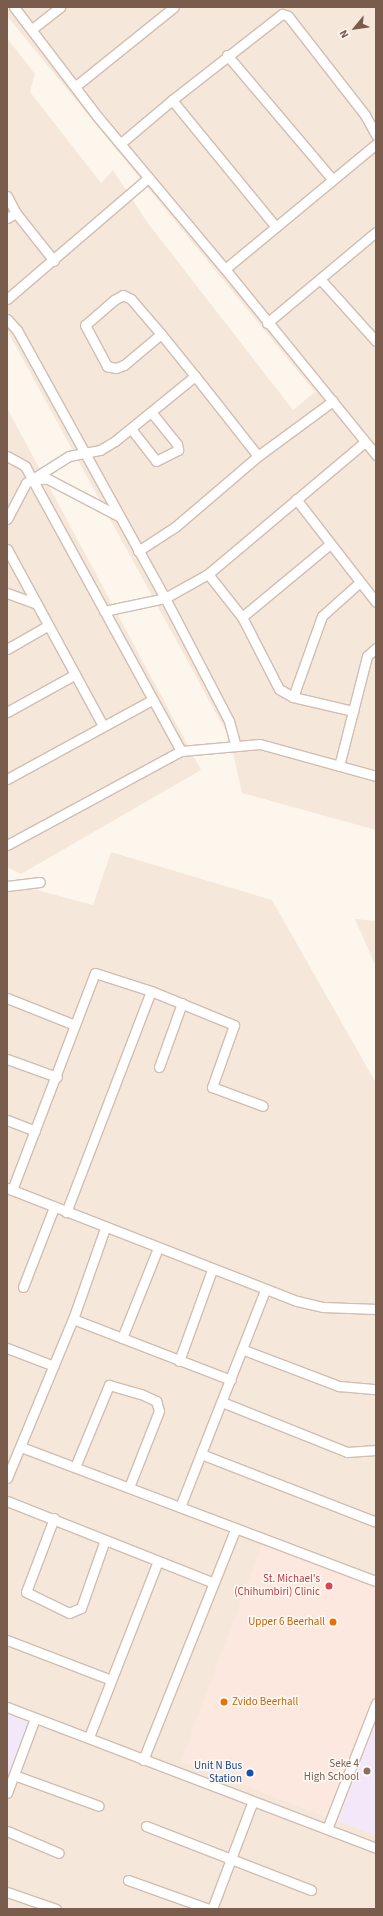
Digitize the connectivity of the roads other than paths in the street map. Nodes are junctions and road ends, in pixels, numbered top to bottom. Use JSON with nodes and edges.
{"nodes":[{"id":1,"x":14,"y":7,"type":"edge"},
{"id":2,"x":60,"y":7,"type":"edge"},
{"id":3,"x":174,"y":7,"type":"edge"},
{"id":4,"x":32,"y":29,"type":"junction"},
{"id":5,"x":227,"y":55,"type":"junction"},
{"id":6,"x":77,"y":85,"type":"junction"},
{"id":7,"x":172,"y":100,"type":"junction"},
{"id":8,"x":376,"y":135,"type":"edge"},
{"id":9,"x":121,"y":143,"type":"junction"},
{"id":10,"x":376,"y":144,"type":"edge"},
{"id":11,"x":148,"y":178,"type":"junction"},
{"id":12,"x":332,"y":179,"type":"junction"},
{"id":13,"x":7,"y":196,"type":"edge"},
{"id":14,"x":16,"y":213,"type":"junction"},
{"id":15,"x":7,"y":218,"type":"edge"},
{"id":16,"x":276,"y":227,"type":"junction"},
{"id":17,"x":375,"y":234,"type":"edge"},
{"id":18,"x":54,"y":261,"type":"junction"},
{"id":19,"x":225,"y":269,"type":"junction"},
{"id":20,"x":321,"y":280,"type":"junction"},
{"id":21,"x":7,"y":299,"type":"edge"},
{"id":22,"x":7,"y":319,"type":"edge"},
{"id":23,"x":267,"y":323,"type":"junction"},
{"id":24,"x":161,"y":334,"type":"junction"},
{"id":25,"x":376,"y":341,"type":"edge"},
{"id":26,"x":196,"y":376,"type":"junction"},
{"id":27,"x":332,"y":401,"type":"junction"},
{"id":28,"x":152,"y":413,"type":"junction"},
{"id":29,"x":132,"y":430,"type":"junction"},
{"id":30,"x":365,"y":442,"type":"junction"},
{"id":31,"x":85,"y":453,"type":"junction"},
{"id":32,"x":376,"y":455,"type":"edge"},
{"id":33,"x":7,"y":456,"type":"edge"},
{"id":34,"x":258,"y":456,"type":"junction"},
{"id":35,"x":33,"y":479,"type":"junction"},
{"id":36,"x":296,"y":499,"type":"junction"},
{"id":37,"x":118,"y":515,"type":"junction"},
{"id":38,"x":7,"y":519,"type":"edge"},
{"id":39,"x":330,"y":544,"type":"junction"},
{"id":40,"x":7,"y":549,"type":"edge"},
{"id":41,"x":138,"y":551,"type":"junction"},
{"id":42,"x":208,"y":574,"type":"junction"},
{"id":43,"x":360,"y":582,"type":"junction"},
{"id":44,"x":7,"y":593,"type":"edge"},
{"id":45,"x":166,"y":598,"type":"junction"},
{"id":46,"x":376,"y":602,"type":"edge"},
{"id":47,"x":35,"y":603,"type":"junction"},
{"id":48,"x":104,"y":611,"type":"junction"},
{"id":49,"x":242,"y":617,"type":"junction"},
{"id":50,"x":47,"y":626,"type":"junction"},
{"id":51,"x":376,"y":648,"type":"edge"},
{"id":52,"x":7,"y":649,"type":"edge"},
{"id":53,"x":74,"y":675,"type":"junction"},
{"id":54,"x":293,"y":697,"type":"junction"},
{"id":55,"x":152,"y":700,"type":"junction"},
{"id":56,"x":353,"y":711,"type":"junction"},
{"id":57,"x":7,"y":712,"type":"edge"},
{"id":58,"x":103,"y":726,"type":"junction"},
{"id":59,"x":235,"y":744,"type":"junction"},
{"id":60,"x":181,"y":751,"type":"junction"},
{"id":61,"x":339,"y":766,"type":"junction"},
{"id":62,"x":376,"y":776,"type":"edge"},
{"id":63,"x":7,"y":779,"type":"edge"},
{"id":64,"x":7,"y":845,"type":"edge"},
{"id":65,"x":40,"y":882,"type":"dead end"},
{"id":66,"x":7,"y":886,"type":"edge"},
{"id":67,"x":151,"y":991,"type":"junction"},
{"id":68,"x":7,"y":998,"type":"edge"},
{"id":69,"x":182,"y":1003,"type":"junction"},
{"id":70,"x":75,"y":1025,"type":"junction"},
{"id":71,"x":7,"y":1059,"type":"edge"},
{"id":72,"x":159,"y":1067,"type":"dead end"},
{"id":73,"x":57,"y":1077,"type":"junction"},
{"id":74,"x":263,"y":1106,"type":"dead end"},
{"id":75,"x":7,"y":1120,"type":"edge"},
{"id":76,"x":36,"y":1131,"type":"junction"},
{"id":77,"x":9,"y":1189,"type":"edge"},
{"id":78,"x":54,"y":1207,"type":"junction"},
{"id":79,"x":66,"y":1212,"type":"junction"},
{"id":80,"x":105,"y":1228,"type":"junction"},
{"id":81,"x":158,"y":1248,"type":"junction"},
{"id":82,"x":212,"y":1270,"type":"junction"},
{"id":83,"x":23,"y":1287,"type":"dead end"},
{"id":84,"x":265,"y":1290,"type":"junction"},
{"id":85,"x":376,"y":1309,"type":"edge"},
{"id":86,"x":73,"y":1319,"type":"junction"},
{"id":87,"x":122,"y":1338,"type":"junction"},
{"id":88,"x":7,"y":1348,"type":"edge"},
{"id":89,"x":244,"y":1350,"type":"junction"},
{"id":90,"x":179,"y":1360,"type":"junction"},
{"id":91,"x":54,"y":1366,"type":"junction"},
{"id":92,"x":231,"y":1380,"type":"junction"},
{"id":93,"x":376,"y":1389,"type":"edge"},
{"id":94,"x":222,"y":1402,"type":"junction"},
{"id":95,"x":21,"y":1447,"type":"junction"},
{"id":96,"x":376,"y":1450,"type":"edge"},
{"id":97,"x":201,"y":1454,"type":"junction"},
{"id":98,"x":75,"y":1467,"type":"junction"},
{"id":99,"x":7,"y":1478,"type":"edge"},
{"id":100,"x":129,"y":1487,"type":"junction"},
{"id":101,"x":7,"y":1501,"type":"edge"},
{"id":102,"x":180,"y":1507,"type":"junction"},
{"id":103,"x":54,"y":1518,"type":"junction"},
{"id":104,"x":376,"y":1522,"type":"edge"},
{"id":105,"x":235,"y":1530,"type":"junction"},
{"id":106,"x":105,"y":1540,"type":"junction"},
{"id":107,"x":158,"y":1561,"type":"junction"},
{"id":108,"x":376,"y":1581,"type":"edge"},
{"id":109,"x":212,"y":1582,"type":"junction"},
{"id":110,"x":7,"y":1640,"type":"edge"},
{"id":111,"x":111,"y":1680,"type":"junction"},
{"id":112,"x":376,"y":1703,"type":"edge"},
{"id":113,"x":7,"y":1707,"type":"edge"},
{"id":114,"x":35,"y":1718,"type":"junction"},
{"id":115,"x":89,"y":1737,"type":"junction"},
{"id":116,"x":143,"y":1760,"type":"junction"},
{"id":117,"x":14,"y":1775,"type":"junction"},
{"id":118,"x":7,"y":1793,"type":"edge"},
{"id":119,"x":252,"y":1803,"type":"junction"},
{"id":120,"x":99,"y":1806,"type":"dead end"},
{"id":121,"x":146,"y":1826,"type":"dead end"},
{"id":122,"x":327,"y":1829,"type":"junction"},
{"id":123,"x":7,"y":1831,"type":"edge"},
{"id":124,"x":376,"y":1848,"type":"edge"},
{"id":125,"x":59,"y":1853,"type":"dead end"},
{"id":126,"x":230,"y":1860,"type":"junction"},
{"id":127,"x":128,"y":1880,"type":"dead end"},
{"id":128,"x":311,"y":1890,"type":"dead end"},
{"id":129,"x":7,"y":1892,"type":"edge"},
{"id":130,"x":56,"y":1909,"type":"edge"},
{"id":131,"x":210,"y":1909,"type":"edge"}],
"edges":[{"from":1,"to":4,"type":"street"},
{"from":2,"to":4,"type":"street"},
{"from":3,"to":6,"type":"street"},
{"from":4,"to":6,"type":"street"},
{"from":5,"to":7,"type":"street"},
{"from":5,"to":8,"type":"street"},
{"from":5,"to":12,"type":"street"},
{"from":6,"to":9,"type":"street"},
{"from":7,"to":9,"type":"street"},
{"from":7,"to":16,"type":"street"},
{"from":9,"to":11,"type":"street"},
{"from":10,"to":12,"type":"street"},
{"from":11,"to":18,"type":"street"},
{"from":11,"to":19,"type":"street"},
{"from":12,"to":16,"type":"street"},
{"from":13,"to":14,"type":"street"},
{"from":14,"to":15,"type":"street"},
{"from":14,"to":18,"type":"street"},
{"from":16,"to":19,"type":"street"},
{"from":17,"to":20,"type":"street"},
{"from":18,"to":21,"type":"street"},
{"from":19,"to":23,"type":"street"},
{"from":20,"to":23,"type":"street"},
{"from":20,"to":25,"type":"street"},
{"from":22,"to":31,"type":"street"},
{"from":23,"to":27,"type":"street"},
{"from":24,"to":24,"type":"street"},
{"from":24,"to":26,"type":"street"},
{"from":26,"to":28,"type":"street"},
{"from":26,"to":34,"type":"street"},
{"from":27,"to":30,"type":"street"},
{"from":27,"to":34,"type":"street"},
{"from":28,"to":29,"type":"street"},
{"from":28,"to":29,"type":"street"},
{"from":29,"to":31,"type":"street"},
{"from":30,"to":32,"type":"street"},
{"from":30,"to":36,"type":"street"},
{"from":31,"to":35,"type":"street"},
{"from":31,"to":37,"type":"street"},
{"from":33,"to":35,"type":"street"},
{"from":34,"to":41,"type":"street"},
{"from":35,"to":37,"type":"street"},
{"from":35,"to":38,"type":"street"},
{"from":35,"to":48,"type":"street"},
{"from":36,"to":39,"type":"street"},
{"from":36,"to":42,"type":"street"},
{"from":37,"to":41,"type":"street"},
{"from":39,"to":43,"type":"street"},
{"from":39,"to":49,"type":"street"},
{"from":40,"to":47,"type":"street"},
{"from":41,"to":45,"type":"street"},
{"from":42,"to":45,"type":"street"},
{"from":42,"to":49,"type":"street"},
{"from":43,"to":46,"type":"street"},
{"from":43,"to":54,"type":"street"},
{"from":44,"to":47,"type":"street"},
{"from":45,"to":48,"type":"street"},
{"from":45,"to":59,"type":"street"},
{"from":47,"to":50,"type":"street"},
{"from":48,"to":55,"type":"street"},
{"from":49,"to":54,"type":"street"},
{"from":50,"to":52,"type":"street"},
{"from":50,"to":53,"type":"street"},
{"from":51,"to":56,"type":"street"},
{"from":53,"to":57,"type":"street"},
{"from":53,"to":58,"type":"street"},
{"from":54,"to":56,"type":"street"},
{"from":55,"to":58,"type":"street"},
{"from":55,"to":60,"type":"street"},
{"from":56,"to":61,"type":"street"},
{"from":58,"to":63,"type":"street"},
{"from":59,"to":60,"type":"street"},
{"from":59,"to":61,"type":"street"},
{"from":60,"to":64,"type":"street"},
{"from":61,"to":62,"type":"street"},
{"from":65,"to":66,"type":"street"},
{"from":67,"to":69,"type":"street"},
{"from":67,"to":70,"type":"street"},
{"from":67,"to":79,"type":"street"},
{"from":68,"to":70,"type":"street"},
{"from":69,"to":72,"type":"street"},
{"from":69,"to":74,"type":"street"},
{"from":70,"to":73,"type":"street"},
{"from":71,"to":73,"type":"street"},
{"from":73,"to":76,"type":"street"},
{"from":75,"to":76,"type":"street"},
{"from":76,"to":77,"type":"street"},
{"from":77,"to":78,"type":"street"},
{"from":78,"to":79,"type":"street"},
{"from":78,"to":83,"type":"street"},
{"from":79,"to":80,"type":"street"},
{"from":80,"to":81,"type":"street"},
{"from":80,"to":86,"type":"street"},
{"from":81,"to":82,"type":"street"},
{"from":81,"to":87,"type":"street"},
{"from":82,"to":84,"type":"street"},
{"from":82,"to":90,"type":"street"},
{"from":84,"to":85,"type":"street"},
{"from":84,"to":89,"type":"street"},
{"from":86,"to":87,"type":"street"},
{"from":86,"to":91,"type":"street"},
{"from":87,"to":90,"type":"street"},
{"from":88,"to":91,"type":"street"},
{"from":89,"to":92,"type":"street"},
{"from":89,"to":93,"type":"street"},
{"from":90,"to":92,"type":"street"},
{"from":91,"to":95,"type":"street"},
{"from":92,"to":94,"type":"street"},
{"from":94,"to":96,"type":"street"},
{"from":94,"to":97,"type":"street"},
{"from":95,"to":98,"type":"street"},
{"from":95,"to":99,"type":"street"},
{"from":97,"to":102,"type":"street"},
{"from":97,"to":104,"type":"street"},
{"from":98,"to":100,"type":"street"},
{"from":98,"to":100,"type":"street"},
{"from":100,"to":102,"type":"street"},
{"from":101,"to":103,"type":"street"},
{"from":102,"to":105,"type":"street"},
{"from":103,"to":106,"type":"street"},
{"from":103,"to":106,"type":"street"},
{"from":105,"to":108,"type":"street"},
{"from":105,"to":109,"type":"street"},
{"from":106,"to":107,"type":"street"},
{"from":107,"to":109,"type":"street"},
{"from":107,"to":111,"type":"street"},
{"from":109,"to":116,"type":"street"},
{"from":110,"to":111,"type":"street"},
{"from":111,"to":115,"type":"street"},
{"from":112,"to":122,"type":"street"},
{"from":113,"to":114,"type":"street"},
{"from":114,"to":115,"type":"street"},
{"from":114,"to":117,"type":"street"},
{"from":115,"to":116,"type":"street"},
{"from":116,"to":119,"type":"street"},
{"from":117,"to":118,"type":"street"},
{"from":117,"to":120,"type":"street"},
{"from":119,"to":122,"type":"street"},
{"from":119,"to":126,"type":"street"},
{"from":121,"to":126,"type":"street"},
{"from":122,"to":124,"type":"street"},
{"from":123,"to":125,"type":"street"},
{"from":126,"to":128,"type":"street"},
{"from":126,"to":131,"type":"street"},
{"from":127,"to":131,"type":"street"},
{"from":129,"to":130,"type":"street"}]}
